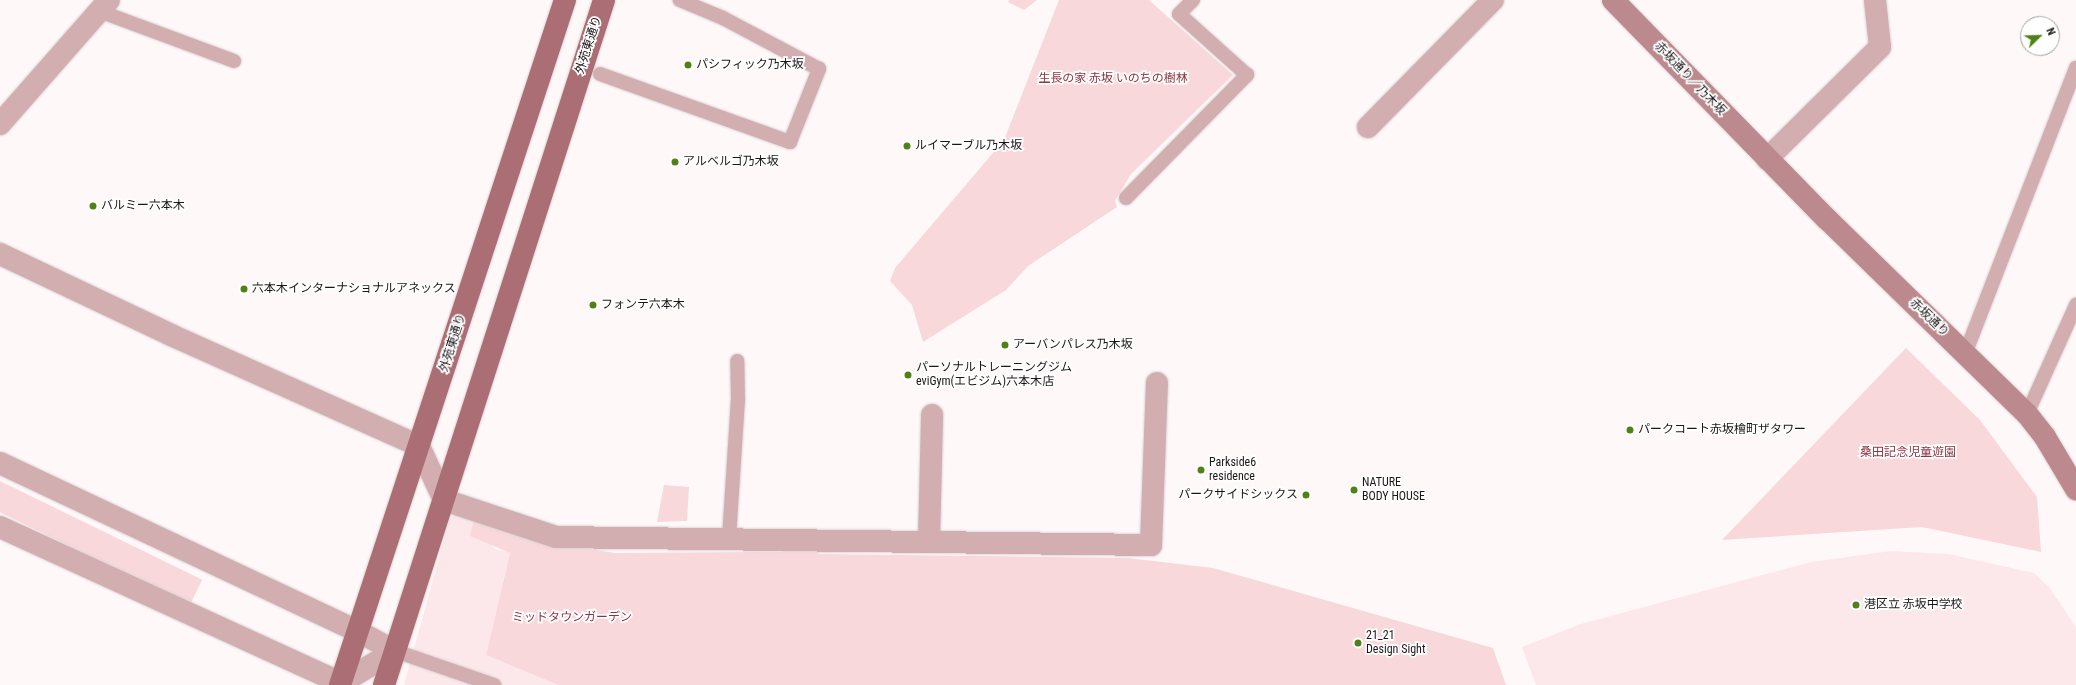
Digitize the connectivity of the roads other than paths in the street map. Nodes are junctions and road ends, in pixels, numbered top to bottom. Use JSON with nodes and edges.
{"nodes":[{"id":1,"x":565,"y":0,"type":"edge"},
{"id":2,"x":604,"y":0,"type":"edge"},
{"id":3,"x":680,"y":0,"type":"edge"},
{"id":4,"x":1193,"y":0,"type":"edge"},
{"id":5,"x":1493,"y":0,"type":"edge"},
{"id":6,"x":1613,"y":0,"type":"edge"},
{"id":7,"x":1875,"y":0,"type":"edge"},
{"id":8,"x":104,"y":6,"type":"edge"},
{"id":9,"x":234,"y":61,"type":"dead end"},
{"id":10,"x":2076,"y":68,"type":"edge"},
{"id":11,"x":600,"y":74,"type":"dead end"},
{"id":12,"x":0,"y":124,"type":"edge"},
{"id":13,"x":1368,"y":127,"type":"dead end"},
{"id":14,"x":1767,"y":159,"type":"junction"},
{"id":15,"x":1126,"y":198,"type":"dead end"},
{"id":16,"x":0,"y":254,"type":"edge"},
{"id":17,"x":2076,"y":305,"type":"edge"},
{"id":18,"x":1966,"y":354,"type":"junction"},
{"id":19,"x":737,"y":361,"type":"dead end"},
{"id":20,"x":1157,"y":383,"type":"dead end"},
{"id":21,"x":2027,"y":414,"type":"junction"},
{"id":22,"x":932,"y":415,"type":"dead end"},
{"id":23,"x":419,"y":446,"type":"junction"},
{"id":24,"x":0,"y":463,"type":"edge"},
{"id":25,"x":2076,"y":489,"type":"edge"},
{"id":26,"x":444,"y":500,"type":"junction"},
{"id":27,"x":0,"y":527,"type":"edge"},
{"id":28,"x":729,"y":538,"type":"junction"},
{"id":29,"x":929,"y":541,"type":"junction"},
{"id":30,"x":359,"y":632,"type":"junction"},
{"id":31,"x":395,"y":651,"type":"junction"},
{"id":32,"x":341,"y":684,"type":"edge"},
{"id":33,"x":384,"y":685,"type":"edge"},
{"id":34,"x":494,"y":685,"type":"edge"}],
"edges":[{"from":1,"to":23,"type":"main road","name":"外苑東通り"},
{"from":2,"to":26,"type":"main road","name":"外苑東通り"},
{"from":3,"to":11,"type":"lane"},
{"from":4,"to":15,"type":"lane"},
{"from":5,"to":13,"type":"street"},
{"from":6,"to":14,"type":"main road","name":"赤坂通り／乃木坂"},
{"from":7,"to":14,"type":"street"},
{"from":8,"to":9,"type":"lane"},
{"from":8,"to":12,"type":"street"},
{"from":10,"to":18,"type":"lane"},
{"from":14,"to":18,"type":"main road","name":"赤坂通り"},
{"from":16,"to":23,"type":"street"},
{"from":17,"to":21,"type":"lane"},
{"from":18,"to":21,"type":"main road","name":"赤坂通り"},
{"from":19,"to":28,"type":"lane"},
{"from":20,"to":29,"type":"street"},
{"from":21,"to":25,"type":"main road","name":"赤坂通り"},
{"from":22,"to":29,"type":"street"},
{"from":23,"to":26,"type":"street"},
{"from":23,"to":30,"type":"main road","name":"外苑東通り"},
{"from":24,"to":30,"type":"street"},
{"from":26,"to":28,"type":"street"},
{"from":26,"to":31,"type":"main road","name":"外苑東通り"},
{"from":27,"to":32,"type":"street"},
{"from":28,"to":29,"type":"street"},
{"from":30,"to":31,"type":"street"},
{"from":30,"to":32,"type":"main road","name":"外苑東通り"},
{"from":31,"to":32,"type":"street"},
{"from":31,"to":33,"type":"main road","name":"外苑東通り"},
{"from":31,"to":34,"type":"lane"}]}
